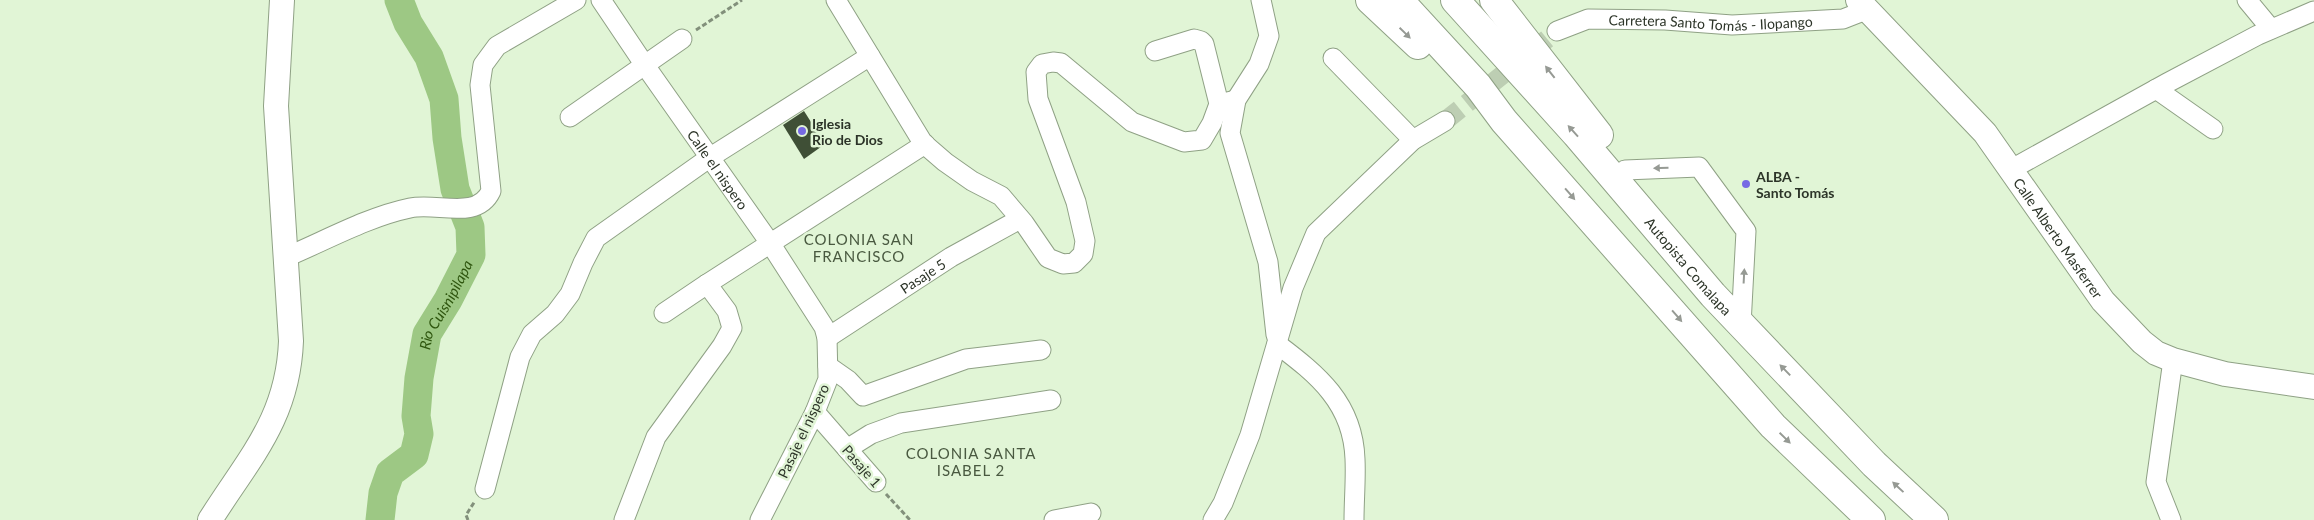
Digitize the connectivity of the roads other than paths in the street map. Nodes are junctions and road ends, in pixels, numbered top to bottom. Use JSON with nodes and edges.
{"nodes":[{"id":1,"x":282,"y":0,"type":"edge"},
{"id":2,"x":576,"y":0,"type":"edge"},
{"id":3,"x":836,"y":0,"type":"edge"},
{"id":4,"x":1261,"y":0,"type":"edge"},
{"id":5,"x":1370,"y":0,"type":"edge"},
{"id":6,"x":1399,"y":0,"type":"edge"},
{"id":7,"x":1454,"y":0,"type":"edge"},
{"id":8,"x":1494,"y":0,"type":"edge"},
{"id":9,"x":2247,"y":0,"type":"edge"},
{"id":10,"x":603,"y":1,"type":"edge"},
{"id":11,"x":1862,"y":5,"type":"edge"},
{"id":12,"x":2314,"y":11,"type":"edge"},
{"id":13,"x":2271,"y":29,"type":"junction"},
{"id":14,"x":1557,"y":31,"type":"tunnel mouth"},
{"id":15,"x":682,"y":39,"type":"road end"},
{"id":16,"x":1155,"y":51,"type":"dead end"},
{"id":17,"x":870,"y":56,"type":"junction"},
{"id":18,"x":1333,"y":58,"type":"dead end"},
{"id":19,"x":644,"y":64,"type":"junction"},
{"id":20,"x":2156,"y":89,"type":"junction"},
{"id":21,"x":1228,"y":102,"type":"junction"},
{"id":22,"x":570,"y":117,"type":"dead end"},
{"id":23,"x":1445,"y":121,"type":"tunnel mouth"},
{"id":24,"x":1504,"y":121,"type":"junction"},
{"id":25,"x":2213,"y":130,"type":"dead end"},
{"id":26,"x":1413,"y":140,"type":"junction"},
{"id":27,"x":925,"y":144,"type":"junction"},
{"id":28,"x":709,"y":158,"type":"junction"},
{"id":29,"x":1625,"y":170,"type":"junction"},
{"id":30,"x":2010,"y":170,"type":"junction"},
{"id":31,"x":1020,"y":219,"type":"junction"},
{"id":32,"x":770,"y":243,"type":"junction"},
{"id":33,"x":284,"y":258,"type":"junction"},
{"id":34,"x":706,"y":284,"type":"junction"},
{"id":35,"x":1713,"y":295,"type":"junction"},
{"id":36,"x":664,"y":313,"type":"dead end"},
{"id":37,"x":1741,"y":325,"type":"junction"},
{"id":38,"x":827,"y":338,"type":"junction"},
{"id":39,"x":1277,"y":344,"type":"junction"},
{"id":40,"x":1041,"y":350,"type":"dead end"},
{"id":41,"x":2173,"y":360,"type":"junction"},
{"id":42,"x":828,"y":366,"type":"junction"},
{"id":43,"x":2314,"y":387,"type":"edge"},
{"id":44,"x":1050,"y":400,"type":"dead end"},
{"id":45,"x":815,"y":412,"type":"junction"},
{"id":46,"x":847,"y":449,"type":"junction"},
{"id":47,"x":876,"y":482,"type":"road end"},
{"id":48,"x":484,"y":489,"type":"dead end"},
{"id":49,"x":1091,"y":513,"type":"dead end"},
{"id":50,"x":210,"y":520,"type":"edge"},
{"id":51,"x":624,"y":520,"type":"edge"},
{"id":52,"x":760,"y":520,"type":"edge"},
{"id":53,"x":1054,"y":520,"type":"edge"},
{"id":54,"x":1213,"y":520,"type":"edge"},
{"id":55,"x":1354,"y":520,"type":"edge"},
{"id":56,"x":1871,"y":520,"type":"edge"},
{"id":57,"x":1934,"y":520,"type":"edge"},
{"id":58,"x":2171,"y":520,"type":"edge"}],
"edges":[{"from":1,"to":33,"type":"main road"},
{"from":2,"to":33,"type":"street"},
{"from":3,"to":17,"type":"street"},
{"from":4,"to":21,"type":"street"},
{"from":5,"to":24,"type":"highway","one_way":true},
{"from":6,"to":24,"type":"highway"},
{"from":35,"to":7,"type":"highway","name":"Autopista Comalapa","one_way":true},
{"from":29,"to":8,"type":"highway","one_way":true},
{"from":9,"to":13,"type":"street"},
{"from":10,"to":19,"type":"street","name":"Calle el nispero"},
{"from":11,"to":14,"type":"street","name":"Carretera Santo Tomás - Ilopango"},
{"from":11,"to":30,"type":"main road","name":"Calle Alberto Masferrer"},
{"from":12,"to":13,"type":"street"},
{"from":13,"to":20,"type":"street"},
{"from":15,"to":19,"type":"street"},
{"from":16,"to":21,"type":"street"},
{"from":17,"to":27,"type":"street"},
{"from":17,"to":28,"type":"street"},
{"from":18,"to":26,"type":"street"},
{"from":19,"to":22,"type":"street"},
{"from":19,"to":28,"type":"street","name":"Calle el nispero"},
{"from":20,"to":25,"type":"street"},
{"from":20,"to":30,"type":"street"},
{"from":21,"to":31,"type":"street"},
{"from":21,"to":39,"type":"street"},
{"from":23,"to":26,"type":"street"},
{"from":24,"to":56,"type":"highway","one_way":true},
{"from":26,"to":39,"type":"street"},
{"from":27,"to":31,"type":"street"},
{"from":27,"to":32,"type":"street"},
{"from":28,"to":32,"type":"street","name":"Calle el nispero"},
{"from":28,"to":48,"type":"street"},
{"from":29,"to":35,"type":"highway"},
{"from":37,"to":29,"type":"street","one_way":true},
{"from":30,"to":41,"type":"main road","name":"Calle Alberto Masferrer"},
{"from":31,"to":38,"type":"street","name":"Pasaje 5"},
{"from":32,"to":34,"type":"street"},
{"from":32,"to":38,"type":"street","name":"Calle el nispero"},
{"from":33,"to":50,"type":"main road"},
{"from":34,"to":36,"type":"street"},
{"from":34,"to":51,"type":"street"},
{"from":35,"to":37,"type":"highway","name":"Autopista Comalapa"},
{"from":57,"to":37,"type":"highway","name":"Autopista Comalapa","one_way":true},
{"from":38,"to":42,"type":"street","name":"Pasaje el nispero"},
{"from":39,"to":54,"type":"street"},
{"from":39,"to":55,"type":"street"},
{"from":40,"to":42,"type":"street"},
{"from":41,"to":43,"type":"main road","name":"Calle Alberto Masferrer"},
{"from":41,"to":58,"type":"street"},
{"from":42,"to":45,"type":"street","name":"Pasaje el nispero"},
{"from":44,"to":46,"type":"street"},
{"from":45,"to":46,"type":"street","name":"Pasaje 1"},
{"from":45,"to":52,"type":"street","name":"Pasaje el nispero"},
{"from":46,"to":47,"type":"street","name":"Pasaje 1"},
{"from":49,"to":53,"type":"street"}]}
